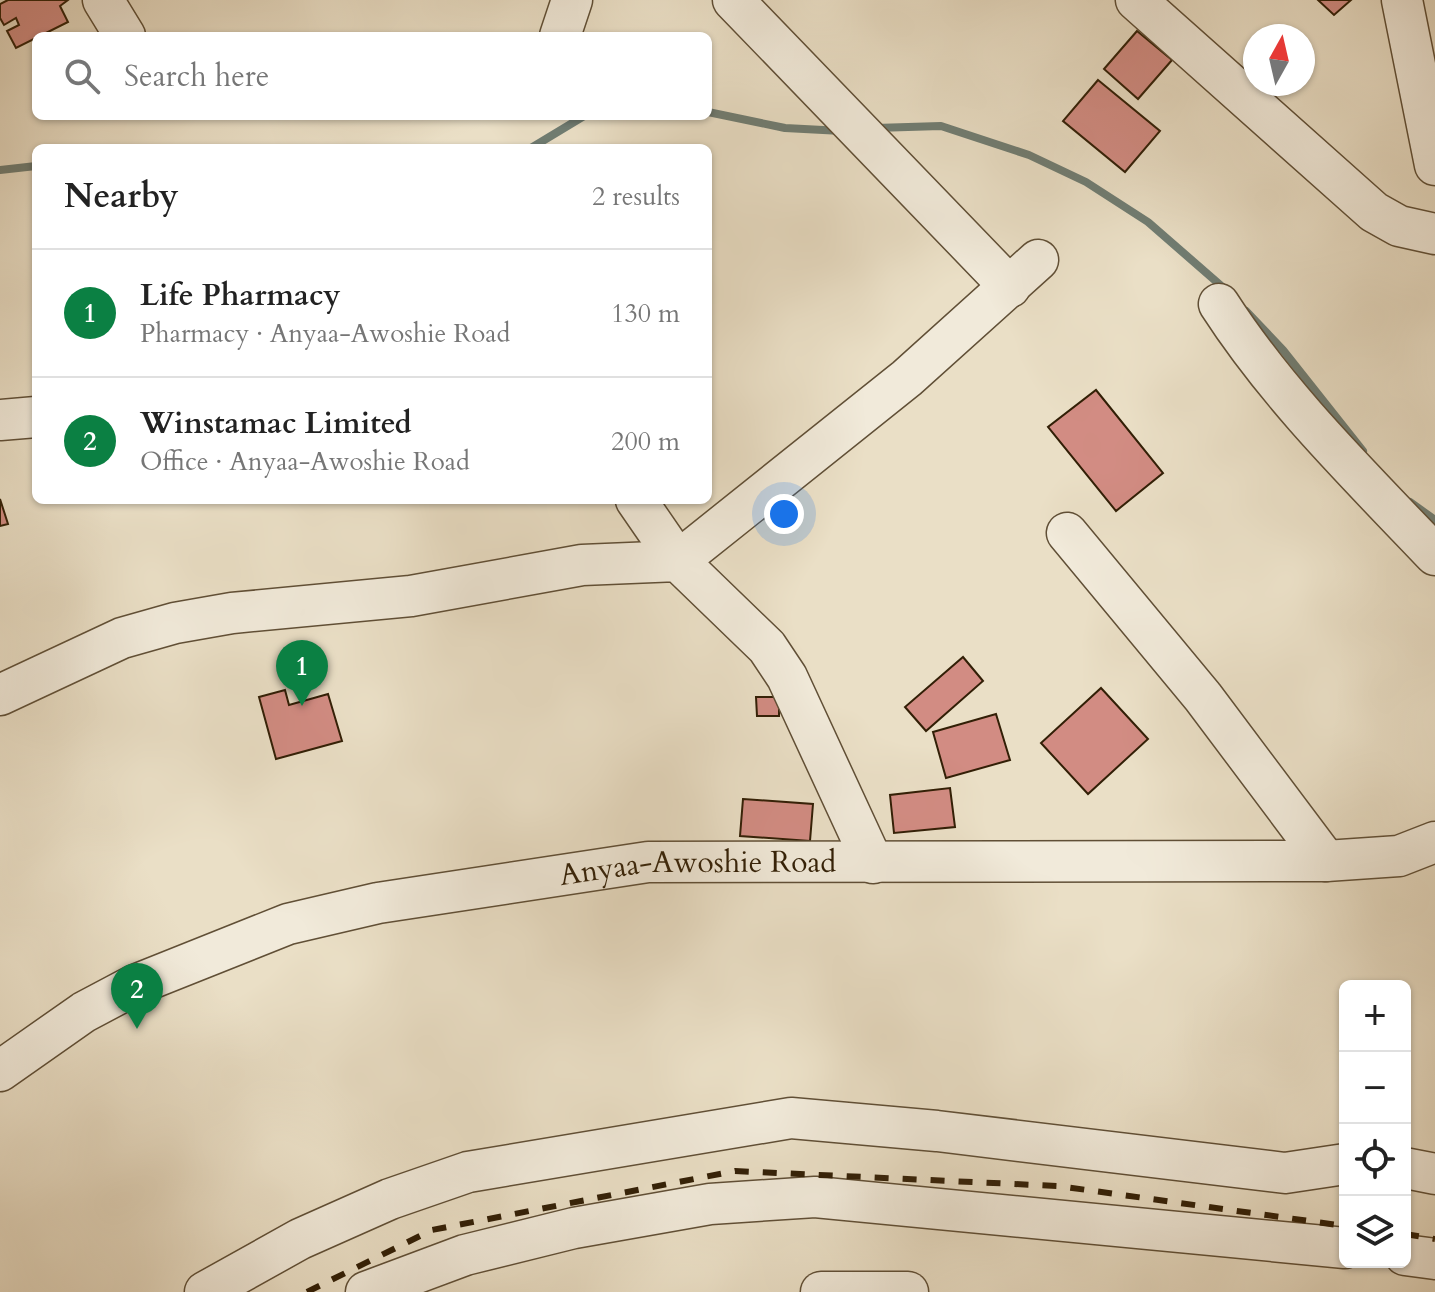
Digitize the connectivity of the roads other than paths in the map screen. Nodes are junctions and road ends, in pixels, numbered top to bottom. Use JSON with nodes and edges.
{"nodes":[{"id":1,"x":103,"y":0,"type":"edge"},
{"id":2,"x":572,"y":0,"type":"edge"},
{"id":3,"x":733,"y":0,"type":"edge"},
{"id":4,"x":1136,"y":0,"type":"edge"},
{"id":5,"x":1402,"y":0,"type":"edge"},
{"id":6,"x":123,"y":32,"type":"edge"},
{"id":7,"x":561,"y":32,"type":"edge"},
{"id":8,"x":1424,"y":38,"type":"edge"},
{"id":9,"x":1433,"y":146,"type":"edge"},
{"id":10,"x":1435,"y":234,"type":"edge"},
{"id":11,"x":1219,"y":304,"type":"dead end"},
{"id":12,"x":32,"y":417,"type":"edge"},
{"id":13,"x":0,"y":420,"type":"edge"},
{"id":14,"x":639,"y":504,"type":"edge"},
{"id":15,"x":1067,"y":533,"type":"dead end"},
{"id":16,"x":1435,"y":555,"type":"edge"},
{"id":17,"x":678,"y":561,"type":"junction"},
{"id":18,"x":0,"y":695,"type":"edge"},
{"id":19,"x":1435,"y":842,"type":"edge"},
{"id":20,"x":1326,"y":861,"type":"junction"},
{"id":21,"x":873,"y":863,"type":"junction"},
{"id":22,"x":0,"y":1071,"type":"edge"},
{"id":23,"x":1339,"y":1165,"type":"edge"},
{"id":24,"x":1411,"y":1169,"type":"edge"},
{"id":25,"x":1435,"y":1174,"type":"edge"},
{"id":26,"x":1339,"y":1247,"type":"edge"},
{"id":27,"x":1411,"y":1256,"type":"edge"},
{"id":28,"x":1435,"y":1259,"type":"edge"},
{"id":29,"x":205,"y":1292,"type":"edge"},
{"id":30,"x":366,"y":1292,"type":"edge"},
{"id":31,"x":821,"y":1292,"type":"edge"},
{"id":32,"x":908,"y":1292,"type":"edge"}],
"edges":[{"from":1,"to":6,"type":"street"},
{"from":2,"to":7,"type":"street"},
{"from":3,"to":17,"type":"street"},
{"from":4,"to":10,"type":"street"},
{"from":5,"to":8,"type":"street"},
{"from":8,"to":9,"type":"street"},
{"from":11,"to":16,"type":"street"},
{"from":12,"to":13,"type":"street"},
{"from":14,"to":17,"type":"street"},
{"from":15,"to":20,"type":"street"},
{"from":17,"to":18,"type":"street"},
{"from":17,"to":21,"type":"street"},
{"from":19,"to":20,"type":"street","name":"Anyaa-Awoshie Road"},
{"from":20,"to":21,"type":"street","name":"Anyaa-Awoshie Road"},
{"from":21,"to":22,"type":"street","name":"Anyaa-Awoshie Road"},
{"from":23,"to":29,"type":"street"},
{"from":24,"to":25,"type":"street"},
{"from":26,"to":30,"type":"street"},
{"from":27,"to":28,"type":"street"},
{"from":31,"to":32,"type":"street"}]}
